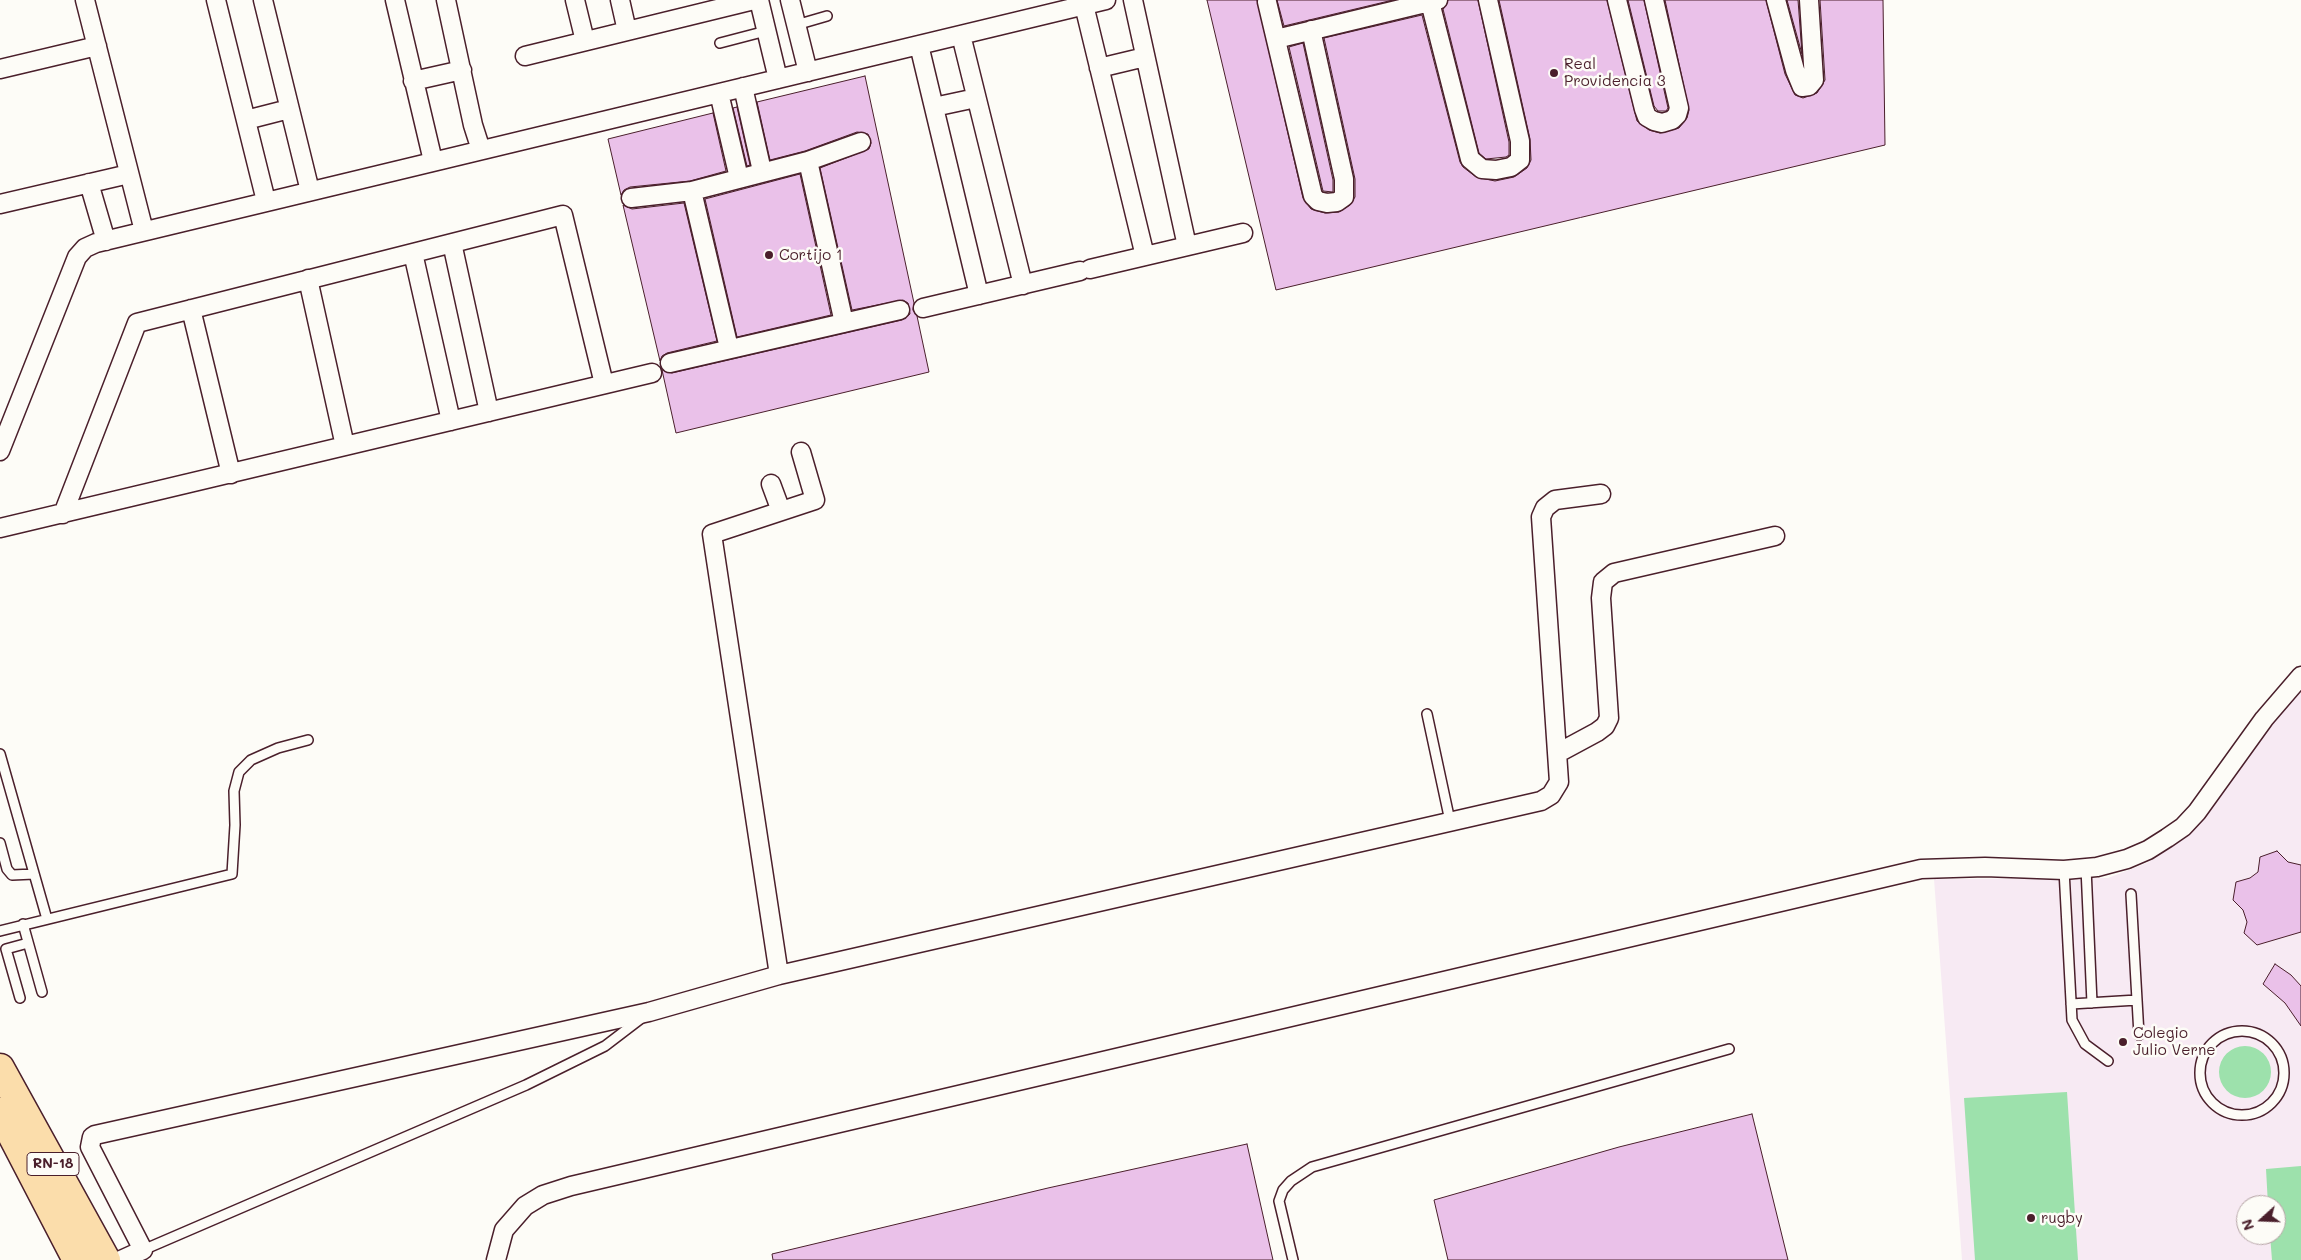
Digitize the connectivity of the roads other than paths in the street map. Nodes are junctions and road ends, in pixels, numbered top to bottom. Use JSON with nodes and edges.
{"nodes":[{"id":1,"x":85,"y":0,"type":"edge"},
{"id":2,"x":216,"y":0,"type":"edge"},
{"id":3,"x":263,"y":0,"type":"edge"},
{"id":4,"x":395,"y":0,"type":"edge"},
{"id":5,"x":446,"y":0,"type":"edge"},
{"id":6,"x":575,"y":0,"type":"edge"},
{"id":7,"x":620,"y":0,"type":"edge"},
{"id":8,"x":754,"y":0,"type":"edge"},
{"id":9,"x":759,"y":0,"type":"edge"},
{"id":10,"x":790,"y":0,"type":"edge"},
{"id":11,"x":1106,"y":0,"type":"edge"},
{"id":12,"x":1132,"y":0,"type":"edge"},
{"id":13,"x":1488,"y":0,"type":"edge"},
{"id":14,"x":1617,"y":0,"type":"edge"},
{"id":15,"x":1654,"y":0,"type":"edge"},
{"id":16,"x":1776,"y":0,"type":"edge"},
{"id":17,"x":1809,"y":0,"type":"edge"},
{"id":18,"x":1434,"y":1,"type":"edge"},
{"id":19,"x":1267,"y":2,"type":"dead end"},
{"id":20,"x":1084,"y":6,"type":"junction"},
{"id":21,"x":827,"y":16,"type":"dead end"},
{"id":22,"x":796,"y":25,"type":"junction"},
{"id":23,"x":1311,"y":30,"type":"junction"},
{"id":24,"x":627,"y":31,"type":"junction"},
{"id":25,"x":766,"y":31,"type":"junction"},
{"id":26,"x":961,"y":35,"type":"junction"},
{"id":27,"x":1276,"y":39,"type":"junction"},
{"id":28,"x":585,"y":41,"type":"junction"},
{"id":29,"x":720,"y":43,"type":"dead end"},
{"id":30,"x":919,"y":45,"type":"junction"},
{"id":31,"x":97,"y":46,"type":"junction"},
{"id":32,"x":525,"y":56,"type":"dead end"},
{"id":33,"x":1145,"y":57,"type":"junction"},
{"id":34,"x":1099,"y":68,"type":"junction"},
{"id":35,"x":0,"y":69,"type":"edge"},
{"id":36,"x":462,"y":70,"type":"junction"},
{"id":37,"x":808,"y":72,"type":"junction"},
{"id":38,"x":778,"y":79,"type":"junction"},
{"id":39,"x":413,"y":81,"type":"junction"},
{"id":40,"x":743,"y":87,"type":"junction"},
{"id":41,"x":720,"y":92,"type":"junction"},
{"id":42,"x":976,"y":98,"type":"junction"},
{"id":43,"x":934,"y":107,"type":"junction"},
{"id":44,"x":290,"y":109,"type":"junction"},
{"id":45,"x":246,"y":120,"type":"junction"},
{"id":46,"x":861,"y":142,"type":"dead end"},
{"id":47,"x":481,"y":150,"type":"junction"},
{"id":48,"x":433,"y":161,"type":"junction"},
{"id":49,"x":808,"y":161,"type":"junction"},
{"id":50,"x":762,"y":171,"type":"junction"},
{"id":51,"x":129,"y":174,"type":"junction"},
{"id":52,"x":739,"y":178,"type":"junction"},
{"id":53,"x":89,"y":183,"type":"junction"},
{"id":54,"x":310,"y":191,"type":"junction"},
{"id":55,"x":692,"y":191,"type":"junction"},
{"id":56,"x":631,"y":198,"type":"dead end"},
{"id":57,"x":266,"y":201,"type":"junction"},
{"id":58,"x":0,"y":204,"type":"edge"},
{"id":59,"x":144,"y":231,"type":"junction"},
{"id":60,"x":1243,"y":233,"type":"dead end"},
{"id":61,"x":106,"y":241,"type":"junction"},
{"id":62,"x":452,"y":243,"type":"junction"},
{"id":63,"x":1187,"y":246,"type":"junction"},
{"id":64,"x":413,"y":253,"type":"junction"},
{"id":65,"x":1145,"y":256,"type":"junction"},
{"id":66,"x":308,"y":279,"type":"junction"},
{"id":67,"x":1023,"y":285,"type":"junction"},
{"id":68,"x":979,"y":295,"type":"junction"},
{"id":69,"x":923,"y":308,"type":"dead end"},
{"id":70,"x":191,"y":309,"type":"junction"},
{"id":71,"x":900,"y":310,"type":"dead end"},
{"id":72,"x":844,"y":323,"type":"junction"},
{"id":73,"x":729,"y":348,"type":"junction"},
{"id":74,"x":670,"y":363,"type":"dead end"},
{"id":75,"x":652,"y":373,"type":"dead end"},
{"id":76,"x":604,"y":384,"type":"junction"},
{"id":77,"x":489,"y":412,"type":"junction"},
{"id":78,"x":451,"y":421,"type":"junction"},
{"id":79,"x":345,"y":446,"type":"junction"},
{"id":80,"x":0,"y":451,"type":"edge"},
{"id":81,"x":801,"y":452,"type":"dead end"},
{"id":82,"x":231,"y":474,"type":"junction"},
{"id":83,"x":771,"y":484,"type":"dead end"},
{"id":84,"x":1601,"y":494,"type":"dead end"},
{"id":85,"x":781,"y":511,"type":"junction"},
{"id":86,"x":63,"y":514,"type":"junction"},
{"id":87,"x":0,"y":528,"type":"edge"},
{"id":88,"x":1775,"y":536,"type":"dead end"},
{"id":89,"x":2301,"y":676,"type":"edge"},
{"id":90,"x":1427,"y":714,"type":"dead end"},
{"id":91,"x":308,"y":740,"type":"dead end"},
{"id":92,"x":1558,"y":753,"type":"junction"},
{"id":93,"x":0,"y":754,"type":"edge"},
{"id":94,"x":1450,"y":821,"type":"junction"},
{"id":95,"x":0,"y":843,"type":"edge"},
{"id":96,"x":2086,"y":868,"type":"junction"},
{"id":97,"x":2064,"y":870,"type":"junction"},
{"id":98,"x":34,"y":874,"type":"junction"},
{"id":99,"x":2131,"y":894,"type":"dead end"},
{"id":100,"x":47,"y":919,"type":"junction"},
{"id":101,"x":24,"y":924,"type":"junction"},
{"id":102,"x":0,"y":931,"type":"edge"},
{"id":103,"x":28,"y":942,"type":"junction"},
{"id":104,"x":779,"y":975,"type":"junction"},
{"id":105,"x":42,"y":992,"type":"dead end"},
{"id":106,"x":20,"y":998,"type":"dead end"},
{"id":107,"x":2137,"y":1000,"type":"junction"},
{"id":108,"x":2092,"y":1003,"type":"junction"},
{"id":109,"x":2072,"y":1004,"type":"junction"},
{"id":110,"x":649,"y":1012,"type":"junction"},
{"id":111,"x":2139,"y":1035,"type":"dead end"},
{"id":112,"x":1729,"y":1049,"type":"dead end"},
{"id":113,"x":2108,"y":1061,"type":"dead end"},
{"id":114,"x":2202,"y":1064,"type":"joint"},
{"id":115,"x":0,"y":1068,"type":"edge"},
{"id":116,"x":0,"y":1112,"type":"edge"},
{"id":117,"x":143,"y":1250,"type":"junction"},
{"id":118,"x":77,"y":1260,"type":"edge"},
{"id":119,"x":106,"y":1260,"type":"edge"},
{"id":120,"x":121,"y":1260,"type":"edge"},
{"id":121,"x":496,"y":1260,"type":"edge"},
{"id":122,"x":1293,"y":1260,"type":"edge"}],
"edges":[{"from":1,"to":31,"type":"street"},
{"from":2,"to":45,"type":"street"},
{"from":3,"to":44,"type":"street"},
{"from":4,"to":39,"type":"street"},
{"from":5,"to":36,"type":"street"},
{"from":6,"to":28,"type":"street"},
{"from":7,"to":24,"type":"street"},
{"from":8,"to":24,"type":"street"},
{"from":9,"to":25,"type":"street"},
{"from":10,"to":22,"type":"street"},
{"from":11,"to":20,"type":"street"},
{"from":12,"to":33,"type":"street"},
{"from":13,"to":18,"type":"street"},
{"from":14,"to":15,"type":"street"},
{"from":16,"to":17,"type":"street"},
{"from":18,"to":23,"type":"street"},
{"from":19,"to":27,"type":"street"},
{"from":20,"to":26,"type":"street"},
{"from":20,"to":34,"type":"street"},
{"from":21,"to":22,"type":"lane"},
{"from":22,"to":37,"type":"street"},
{"from":23,"to":27,"type":"street"},
{"from":23,"to":27,"type":"street"},
{"from":24,"to":28,"type":"street"},
{"from":25,"to":29,"type":"lane"},
{"from":25,"to":38,"type":"street"},
{"from":26,"to":30,"type":"street"},
{"from":26,"to":42,"type":"street"},
{"from":28,"to":32,"type":"street"},
{"from":30,"to":37,"type":"street"},
{"from":30,"to":43,"type":"street"},
{"from":31,"to":35,"type":"street"},
{"from":31,"to":51,"type":"street"},
{"from":33,"to":34,"type":"street"},
{"from":33,"to":63,"type":"street"},
{"from":34,"to":65,"type":"street"},
{"from":36,"to":39,"type":"street"},
{"from":36,"to":47,"type":"street"},
{"from":37,"to":38,"type":"street"},
{"from":38,"to":40,"type":"street"},
{"from":39,"to":48,"type":"street"},
{"from":40,"to":41,"type":"street"},
{"from":40,"to":50,"type":"street"},
{"from":41,"to":47,"type":"street"},
{"from":41,"to":52,"type":"street"},
{"from":42,"to":43,"type":"street"},
{"from":42,"to":67,"type":"street"},
{"from":43,"to":68,"type":"street"},
{"from":44,"to":45,"type":"street"},
{"from":44,"to":54,"type":"street"},
{"from":45,"to":57,"type":"street"},
{"from":46,"to":49,"type":"street"},
{"from":47,"to":48,"type":"street"},
{"from":48,"to":54,"type":"street"},
{"from":49,"to":50,"type":"street"},
{"from":49,"to":72,"type":"street"},
{"from":50,"to":52,"type":"street"},
{"from":51,"to":53,"type":"street"},
{"from":51,"to":59,"type":"street"},
{"from":52,"to":55,"type":"street"},
{"from":53,"to":58,"type":"street"},
{"from":53,"to":61,"type":"street"},
{"from":54,"to":57,"type":"street"},
{"from":55,"to":56,"type":"street"},
{"from":55,"to":73,"type":"street"},
{"from":57,"to":59,"type":"street"},
{"from":59,"to":61,"type":"street"},
{"from":60,"to":63,"type":"street"},
{"from":61,"to":80,"type":"street"},
{"from":62,"to":64,"type":"street"},
{"from":62,"to":76,"type":"street"},
{"from":62,"to":77,"type":"street"},
{"from":63,"to":65,"type":"street"},
{"from":64,"to":66,"type":"street"},
{"from":64,"to":78,"type":"street"},
{"from":65,"to":67,"type":"street"},
{"from":66,"to":70,"type":"street"},
{"from":66,"to":79,"type":"street"},
{"from":67,"to":68,"type":"street"},
{"from":68,"to":69,"type":"street"},
{"from":70,"to":82,"type":"street"},
{"from":70,"to":86,"type":"street"},
{"from":71,"to":72,"type":"street"},
{"from":72,"to":73,"type":"street"},
{"from":73,"to":74,"type":"street"},
{"from":75,"to":76,"type":"street"},
{"from":76,"to":77,"type":"street"},
{"from":77,"to":78,"type":"street"},
{"from":78,"to":79,"type":"street"},
{"from":79,"to":82,"type":"street"},
{"from":81,"to":85,"type":"street"},
{"from":82,"to":86,"type":"street"},
{"from":83,"to":85,"type":"street"},
{"from":84,"to":92,"type":"street"},
{"from":85,"to":104,"type":"street"},
{"from":86,"to":87,"type":"street"},
{"from":88,"to":92,"type":"street"},
{"from":89,"to":96,"type":"street"},
{"from":90,"to":94,"type":"lane"},
{"from":91,"to":100,"type":"lane"},
{"from":92,"to":94,"type":"street"},
{"from":93,"to":98,"type":"lane"},
{"from":94,"to":104,"type":"street"},
{"from":95,"to":98,"type":"lane"},
{"from":96,"to":97,"type":"street"},
{"from":96,"to":108,"type":"lane"},
{"from":97,"to":109,"type":"lane"},
{"from":97,"to":121,"type":"street"},
{"from":98,"to":100,"type":"lane"},
{"from":99,"to":107,"type":"lane"},
{"from":100,"to":101,"type":"lane"},
{"from":101,"to":102,"type":"lane"},
{"from":101,"to":103,"type":"lane"},
{"from":103,"to":105,"type":"lane"},
{"from":103,"to":106,"type":"lane"},
{"from":104,"to":110,"type":"street"},
{"from":107,"to":108,"type":"lane"},
{"from":107,"to":111,"type":"lane"},
{"from":108,"to":109,"type":"lane"},
{"from":109,"to":113,"type":"lane"},
{"from":110,"to":117,"type":"lane"},
{"from":110,"to":117,"type":"street"},
{"from":112,"to":122,"type":"lane"},
{"from":114,"to":114,"type":"lane"},
{"from":115,"to":119,"type":"main road","number":"RN-18"},
{"from":116,"to":118,"type":"main road","number":"RN-18"},
{"from":117,"to":120,"type":"street"}]}
